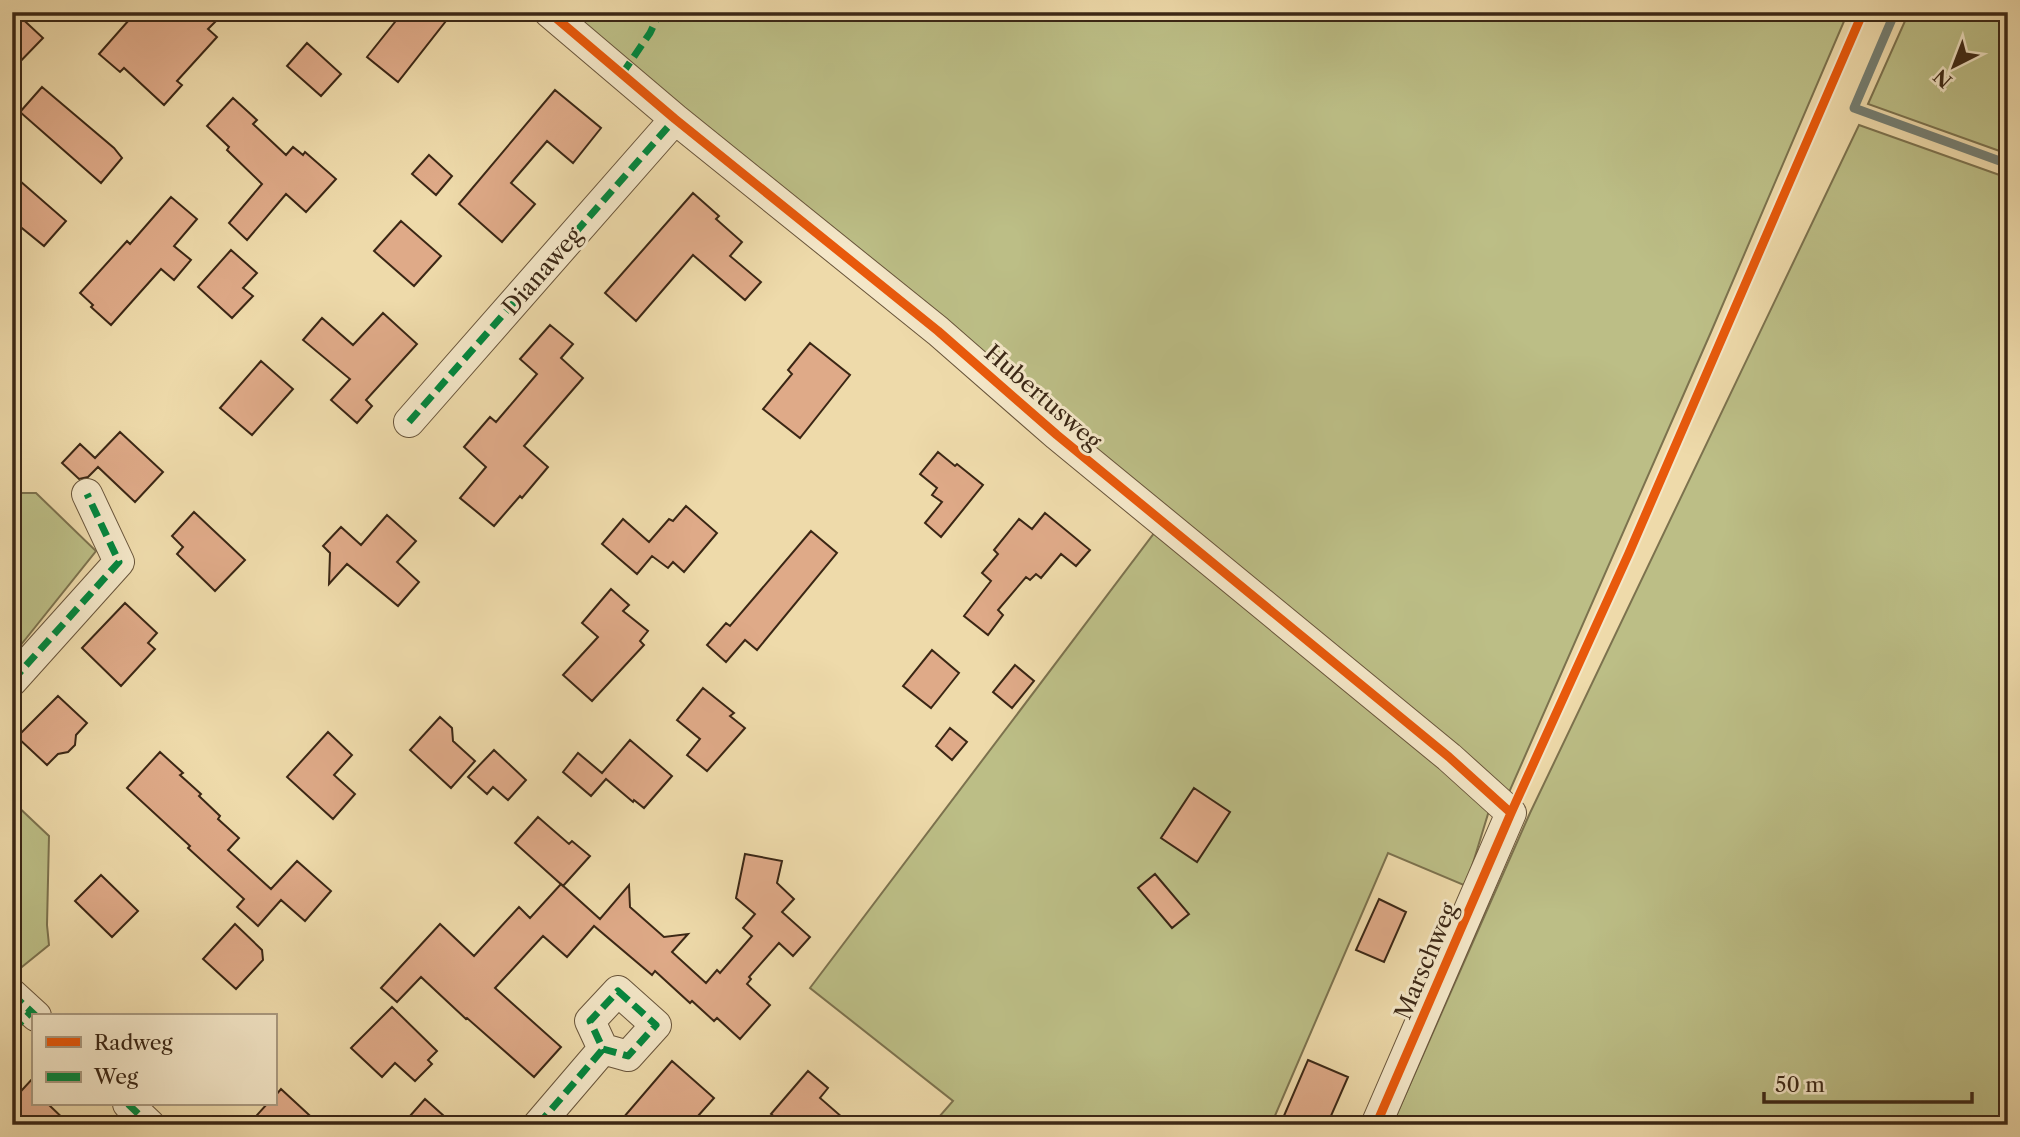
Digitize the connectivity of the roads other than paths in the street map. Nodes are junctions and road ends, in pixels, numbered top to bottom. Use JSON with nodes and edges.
{"nodes":[{"id":1,"x":548,"y":12,"type":"edge"},
{"id":2,"x":675,"y":119,"type":"junction"},
{"id":3,"x":409,"y":422,"type":"dead end"},
{"id":4,"x":87,"y":494,"type":"dead end"},
{"id":5,"x":12,"y":681,"type":"edge"},
{"id":6,"x":1511,"y":813,"type":"joint"},
{"id":7,"x":603,"y":1049,"type":"dead end"},
{"id":8,"x":130,"y":1106,"type":"edge"},
{"id":9,"x":150,"y":1125,"type":"edge"},
{"id":10,"x":538,"y":1125,"type":"edge"},
{"id":11,"x":1376,"y":1125,"type":"edge"}],
"edges":[{"from":1,"to":2,"type":"street","name":"Hubertusweg"},
{"from":2,"to":3,"type":"street","name":"Dianaweg"},
{"from":2,"to":6,"type":"street","name":"Hubertusweg"},
{"from":4,"to":5,"type":"street"},
{"from":6,"to":11,"type":"street","name":"Marschweg"},
{"from":7,"to":10,"type":"street"},
{"from":8,"to":9,"type":"street"}]}
